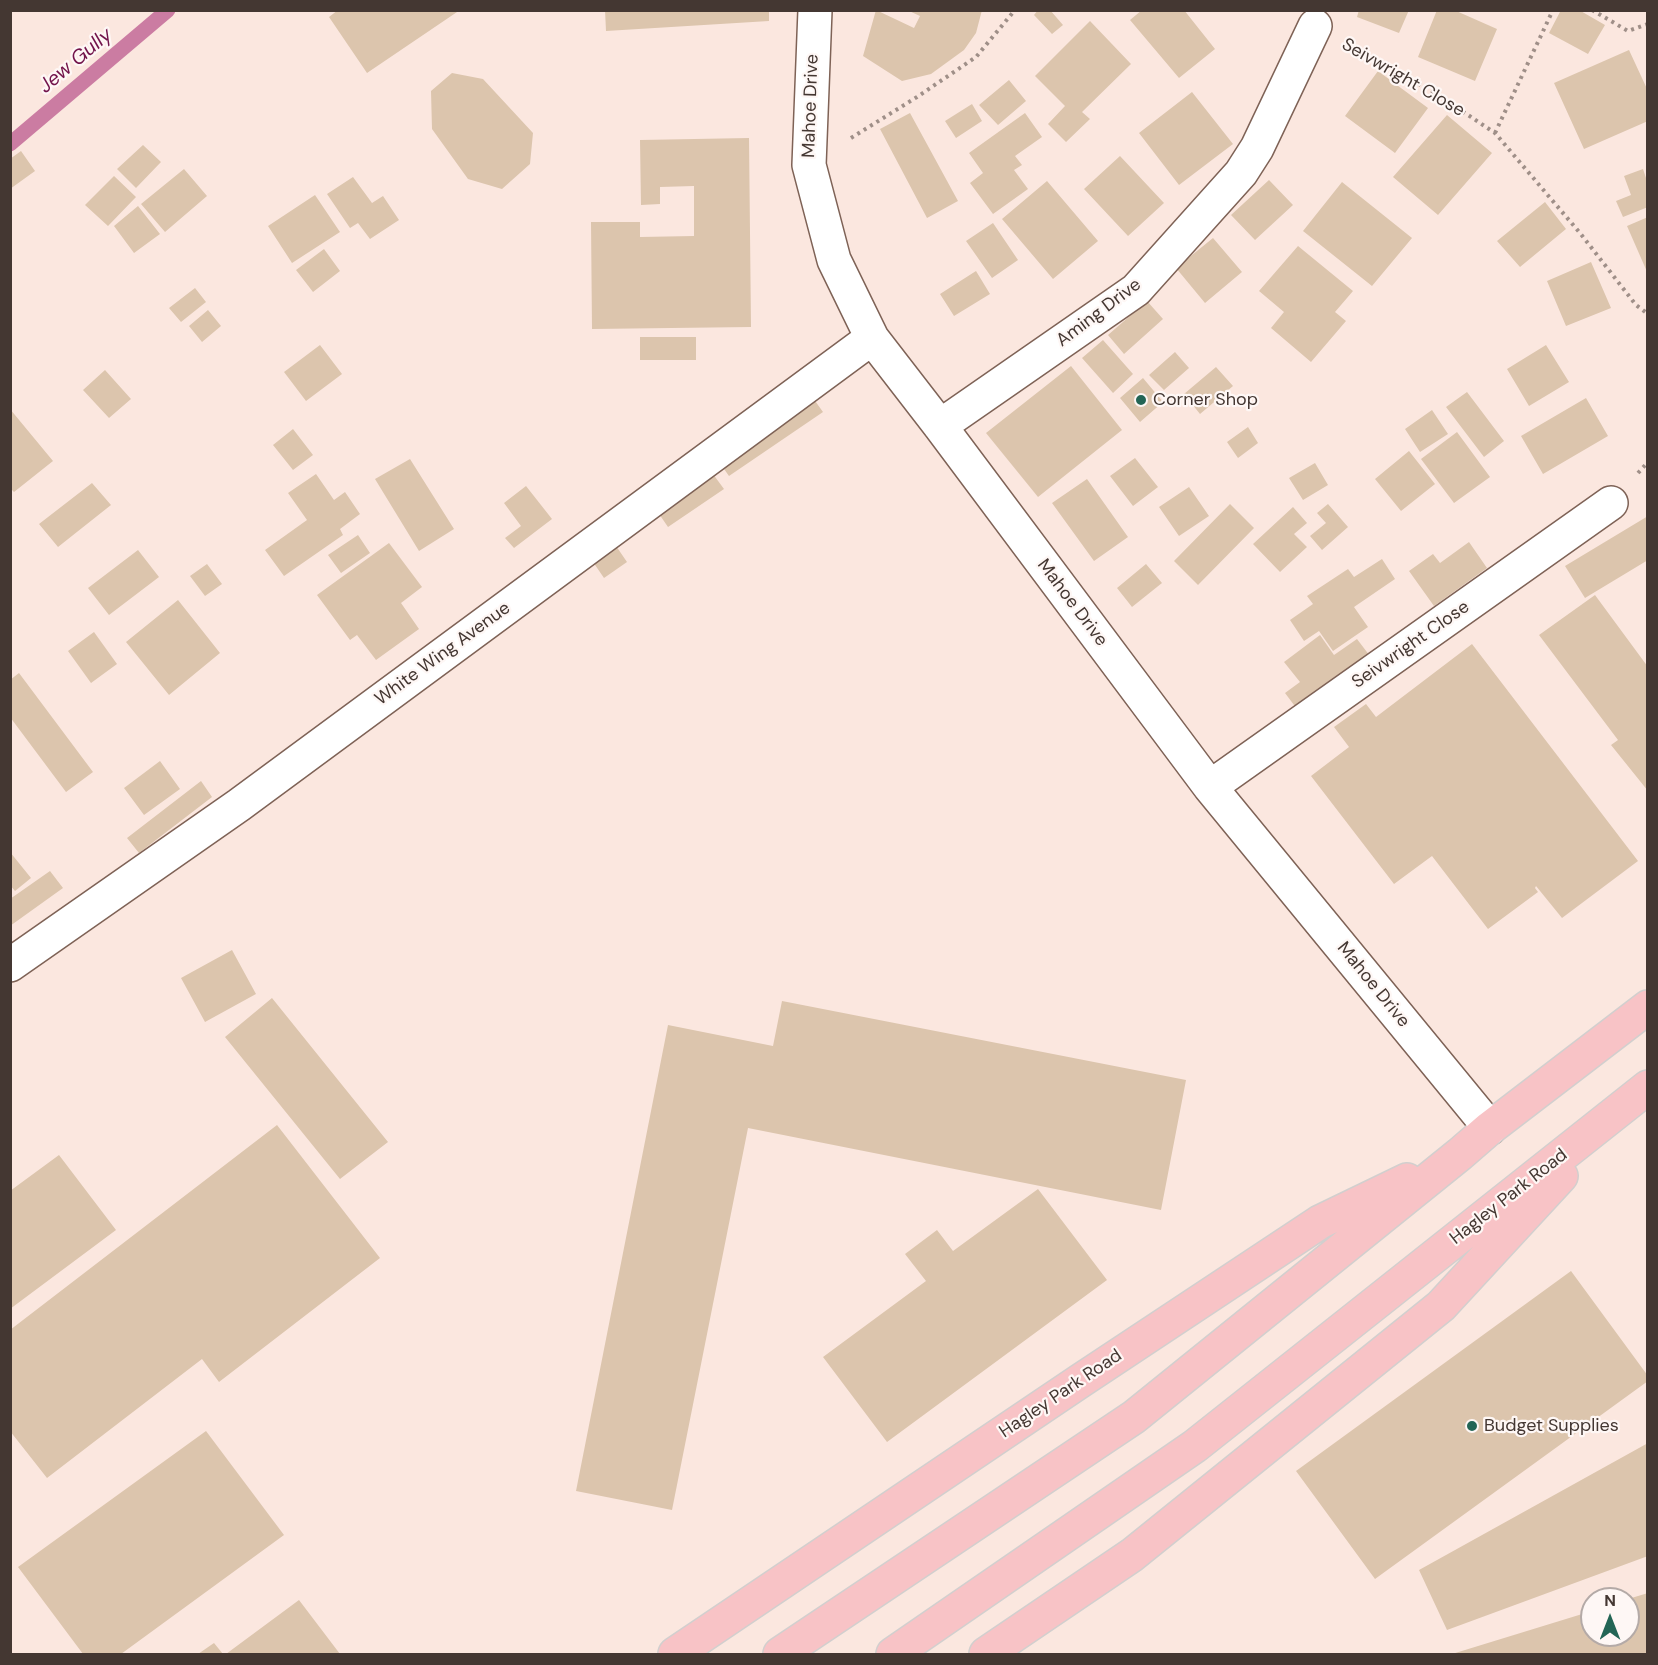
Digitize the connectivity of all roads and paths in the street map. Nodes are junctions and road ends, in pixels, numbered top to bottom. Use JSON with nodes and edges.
{"nodes":[{"id":1,"x":815,"y":10,"type":"edge"},
{"id":2,"x":1015,"y":10,"type":"edge"},
{"id":3,"x":1552,"y":10,"type":"edge"},
{"id":4,"x":1593,"y":10,"type":"edge"},
{"id":5,"x":1647,"y":24,"type":"edge"},
{"id":6,"x":1315,"y":26,"type":"joint"},
{"id":7,"x":1495,"y":134,"type":"junction"},
{"id":8,"x":808,"y":165,"type":"junction"},
{"id":9,"x":1647,"y":314,"type":"edge"},
{"id":10,"x":872,"y":338,"type":"junction"},
{"id":11,"x":940,"y":426,"type":"junction"},
{"id":12,"x":1611,"y":503,"type":"dead end"},
{"id":13,"x":1210,"y":787,"type":"junction"},
{"id":14,"x":10,"y":965,"type":"edge"},
{"id":15,"x":1647,"y":1007,"type":"edge"},
{"id":16,"x":1639,"y":1094,"type":"edge"},
{"id":17,"x":1490,"y":1128,"type":"junction"},
{"id":18,"x":1460,"y":1154,"type":"junction"},
{"id":19,"x":675,"y":1654,"type":"edge"},
{"id":20,"x":780,"y":1654,"type":"edge"},
{"id":21,"x":893,"y":1654,"type":"edge"},
{"id":22,"x":986,"y":1654,"type":"edge"}],
"edges":[{"from":1,"to":8,"type":"street","name":"Mahoe Drive"},
{"from":2,"to":8,"type":"path"},
{"from":3,"to":7,"type":"path"},
{"from":4,"to":5,"type":"path"},
{"from":6,"to":7,"type":"path","name":"Seivwright Close"},
{"from":6,"to":11,"type":"street","name":"Aming Drive"},
{"from":7,"to":9,"type":"path","name":"Seivwright Close"},
{"from":8,"to":10,"type":"street","name":"Mahoe Drive"},
{"from":10,"to":11,"type":"street","name":"Mahoe Drive"},
{"from":10,"to":14,"type":"street","name":"White Wing Avenue"},
{"from":11,"to":13,"type":"street","name":"Mahoe Drive"},
{"from":12,"to":13,"type":"street","name":"Seivwright Close"},
{"from":13,"to":17,"type":"street","name":"Mahoe Drive"},
{"from":15,"to":17,"type":"main road","name":"Hagley Park Road"},
{"from":16,"to":21,"type":"main road","name":"Hagley Park Road"},
{"from":16,"to":22,"type":"main road","name":"Hagley Park Road"},
{"from":17,"to":18,"type":"main road","name":"Hagley Park Road"},
{"from":18,"to":19,"type":"main road","name":"Hagley Park Road"},
{"from":18,"to":20,"type":"main road","name":"Hagley Park Road"}]}
